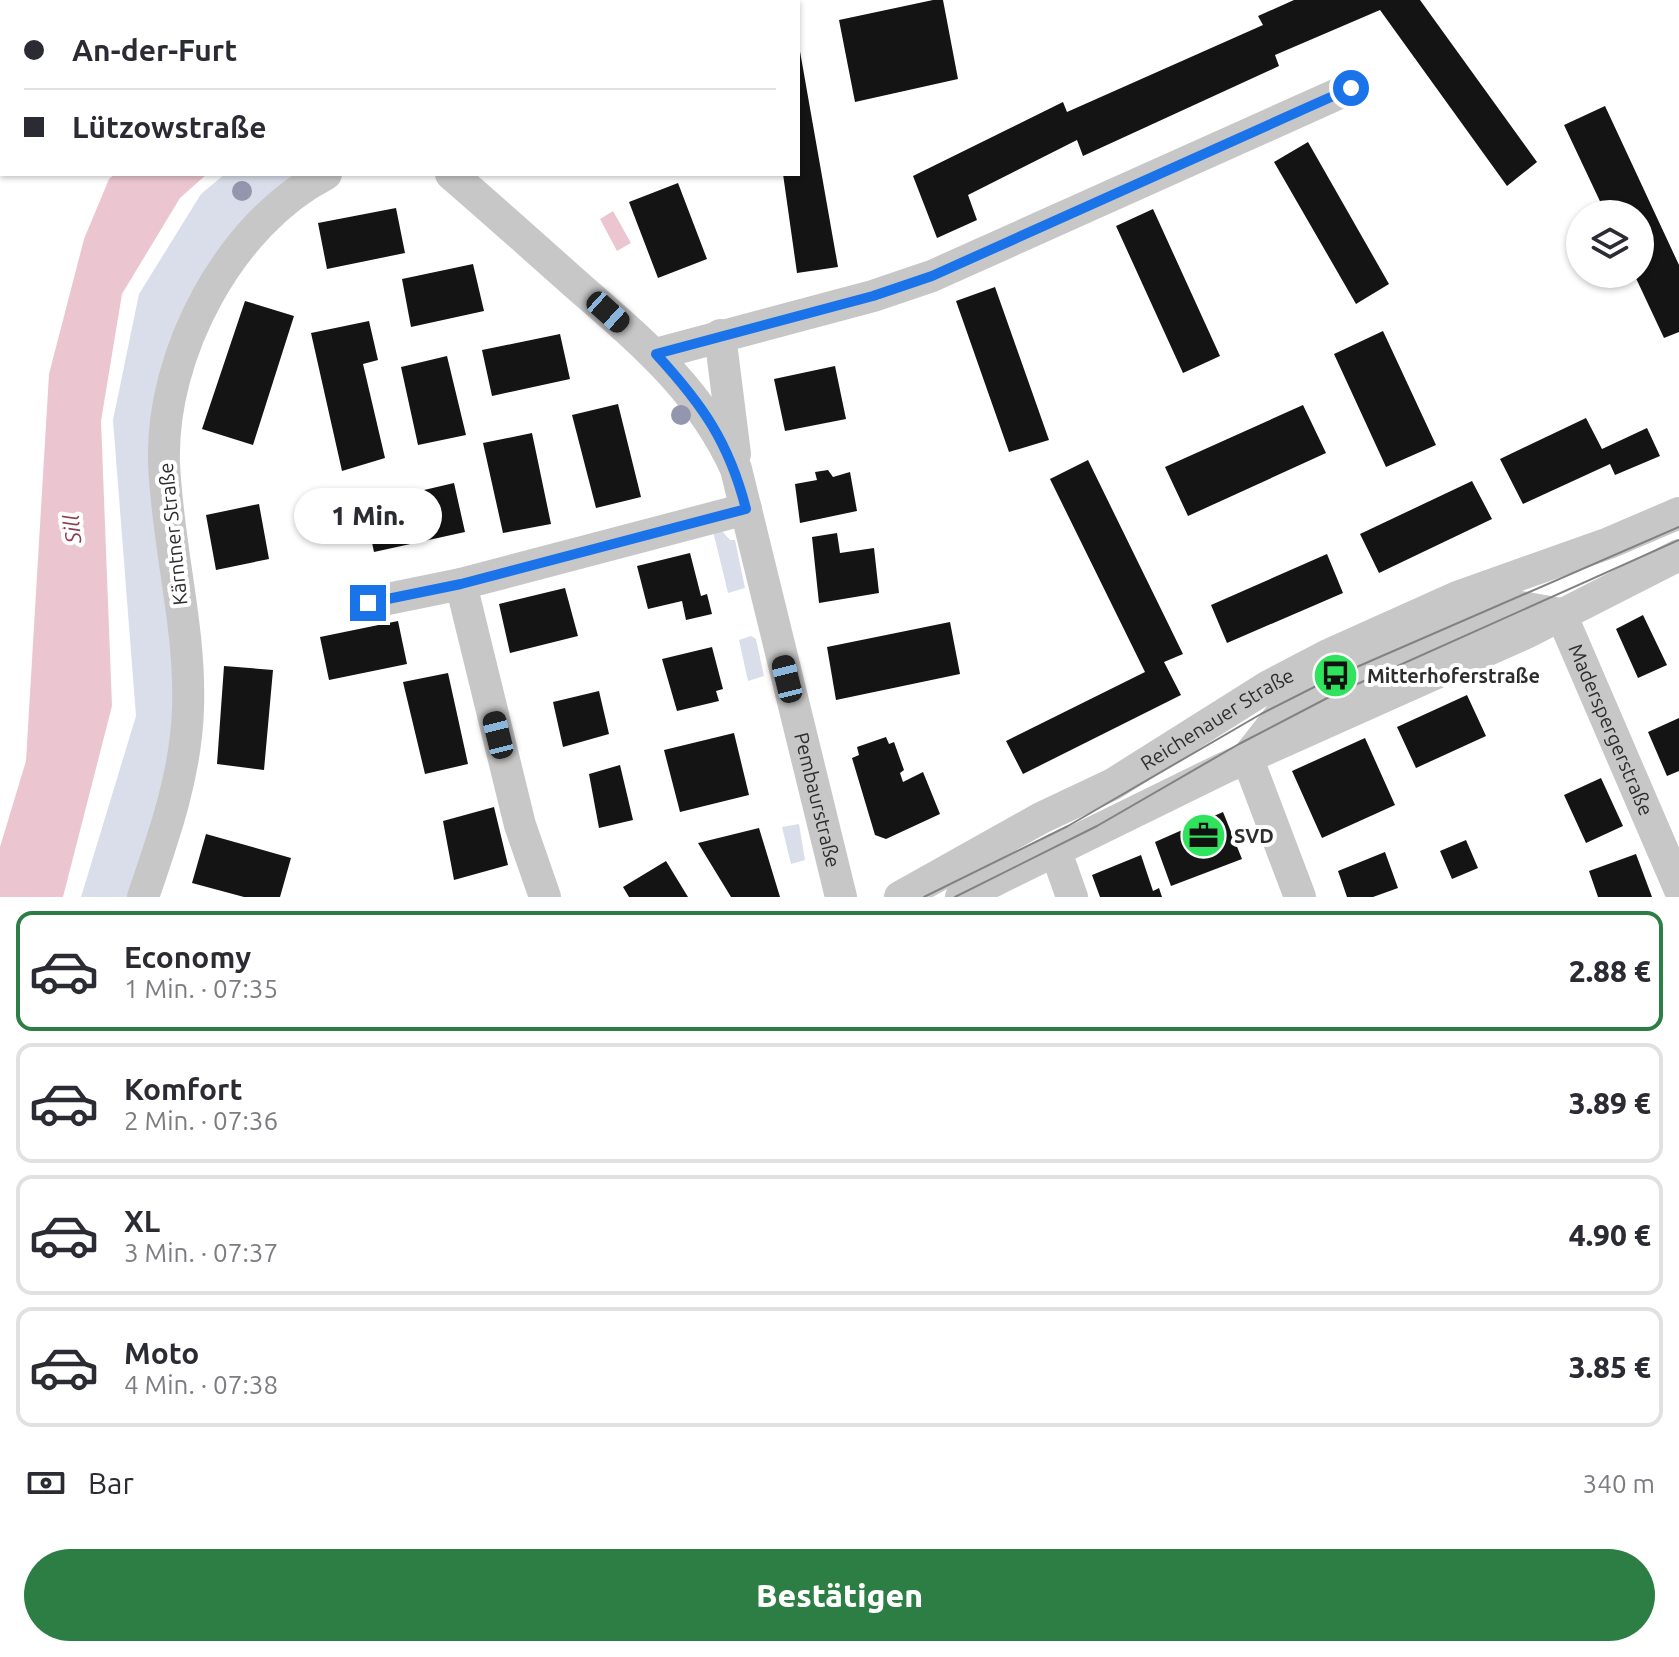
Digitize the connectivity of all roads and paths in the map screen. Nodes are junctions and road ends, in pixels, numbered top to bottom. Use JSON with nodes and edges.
{"nodes":[{"id":1,"x":1351,"y":88,"type":"dead end"},
{"id":2,"x":322,"y":176,"type":"edge"},
{"id":3,"x":453,"y":176,"type":"edge"},
{"id":4,"x":720,"y":335,"type":"junction"},
{"id":5,"x":656,"y":354,"type":"junction"},
{"id":6,"x":736,"y":469,"type":"junction"},
{"id":7,"x":746,"y":509,"type":"junction"},
{"id":8,"x":1679,"y":513,"type":"edge"},
{"id":9,"x":1679,"y":555,"type":"edge"},
{"id":10,"x":1526,"y":572,"type":"junction"},
{"id":11,"x":461,"y":584,"type":"junction"},
{"id":12,"x":368,"y":603,"type":"dead end"},
{"id":13,"x":1515,"y":606,"type":"junction"},
{"id":14,"x":1561,"y":614,"type":"junction"},
{"id":15,"x":1233,"y":709,"type":"junction"},
{"id":16,"x":1282,"y":713,"type":"junction"},
{"id":17,"x":1247,"y":757,"type":"junction"},
{"id":18,"x":1055,"y":849,"type":"junction"},
{"id":19,"x":543,"y":887,"type":"edge"},
{"id":20,"x":1679,"y":888,"type":"edge"},
{"id":21,"x":143,"y":897,"type":"edge"},
{"id":22,"x":841,"y":897,"type":"edge"},
{"id":23,"x":900,"y":897,"type":"edge"},
{"id":24,"x":961,"y":897,"type":"edge"},
{"id":25,"x":1072,"y":897,"type":"edge"},
{"id":26,"x":1300,"y":897,"type":"edge"}],
"edges":[{"from":1,"to":4,"type":"street"},
{"from":2,"to":21,"type":"street","name":"Kärntner Straße"},
{"from":3,"to":5,"type":"street","name":"Pembaurstraße"},
{"from":4,"to":5,"type":"street"},
{"from":4,"to":6,"type":"street","name":"Pembaurstraße"},
{"from":5,"to":6,"type":"street","name":"Pembaurstraße"},
{"from":6,"to":7,"type":"street","name":"Pembaurstraße"},
{"from":7,"to":11,"type":"street"},
{"from":7,"to":22,"type":"street","name":"Pembaurstraße"},
{"from":8,"to":10,"type":"street","name":"Reichenauer Straße"},
{"from":9,"to":14,"type":"street","name":"Reichenauer Straße"},
{"from":10,"to":13,"type":"street"},
{"from":10,"to":15,"type":"street","name":"Reichenauer Straße"},
{"from":11,"to":12,"type":"street"},
{"from":11,"to":19,"type":"street"},
{"from":13,"to":14,"type":"street"},
{"from":13,"to":16,"type":"street"},
{"from":14,"to":17,"type":"street","name":"Reichenauer Straße"},
{"from":14,"to":20,"type":"street","name":"Maderspergerstraße"},
{"from":15,"to":16,"type":"street"},
{"from":15,"to":23,"type":"street","name":"Reichenauer Straße"},
{"from":16,"to":17,"type":"street"},
{"from":17,"to":18,"type":"street","name":"Reichenauer Straße"},
{"from":17,"to":26,"type":"street"},
{"from":18,"to":24,"type":"street","name":"Reichenauer Straße"},
{"from":18,"to":25,"type":"street"}]}
